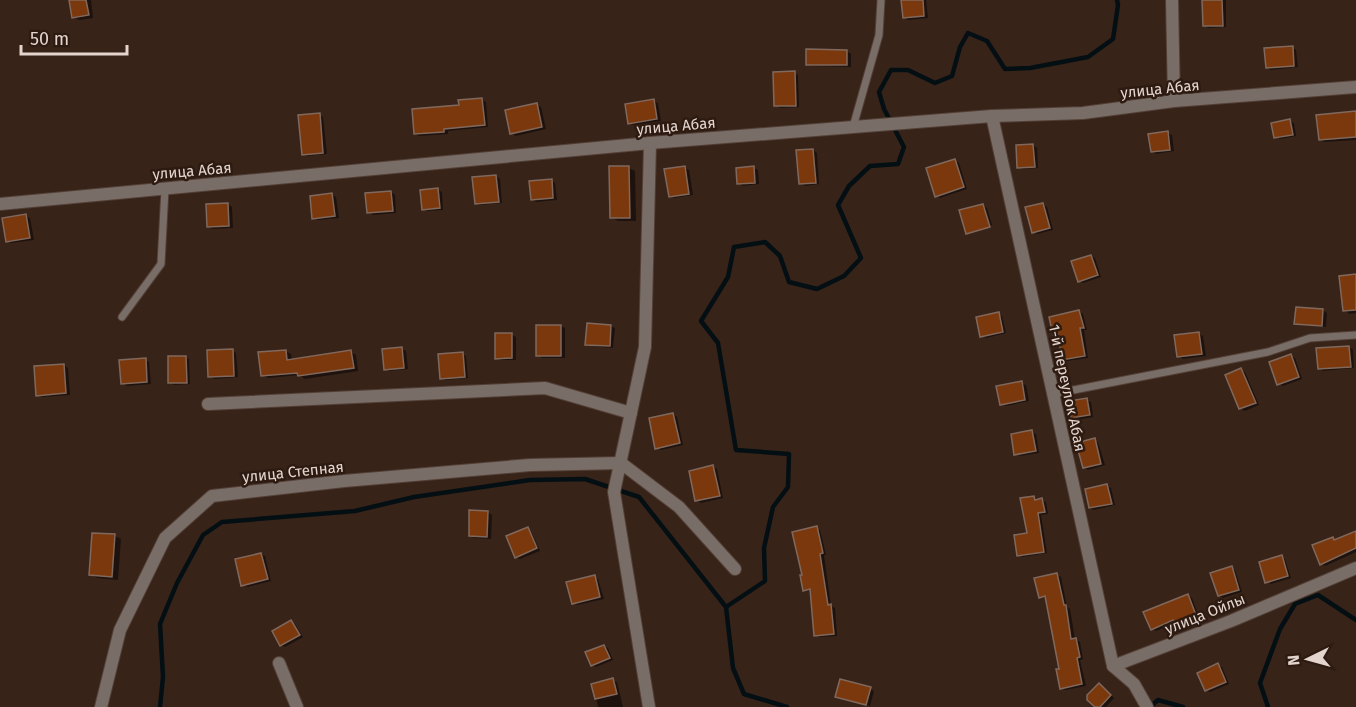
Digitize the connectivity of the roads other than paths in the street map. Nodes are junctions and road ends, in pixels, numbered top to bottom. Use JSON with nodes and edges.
{"nodes":[{"id":1,"x":881,"y":0,"type":"edge"},
{"id":2,"x":1172,"y":0,"type":"edge"},
{"id":3,"x":1356,"y":87,"type":"edge"},
{"id":4,"x":1174,"y":101,"type":"junction"},
{"id":5,"x":992,"y":116,"type":"junction"},
{"id":6,"x":853,"y":127,"type":"junction"},
{"id":7,"x":650,"y":143,"type":"junction"},
{"id":8,"x":165,"y":189,"type":"junction"},
{"id":9,"x":0,"y":204,"type":"edge"},
{"id":10,"x":122,"y":316,"type":"dead end"},
{"id":11,"x":1356,"y":335,"type":"edge"},
{"id":12,"x":1053,"y":393,"type":"junction"},
{"id":13,"x":208,"y":404,"type":"dead end"},
{"id":14,"x":632,"y":413,"type":"junction"},
{"id":15,"x":621,"y":463,"type":"junction"},
{"id":16,"x":1356,"y":568,"type":"edge"},
{"id":17,"x":735,"y":569,"type":"dead end"},
{"id":18,"x":279,"y":663,"type":"dead end"},
{"id":19,"x":1113,"y":666,"type":"junction"},
{"id":20,"x":101,"y":707,"type":"edge"},
{"id":21,"x":297,"y":707,"type":"edge"},
{"id":22,"x":649,"y":707,"type":"edge"},
{"id":23,"x":1146,"y":707,"type":"edge"}],
"edges":[{"from":1,"to":6,"type":"lane"},
{"from":2,"to":4,"type":"street"},
{"from":3,"to":4,"type":"street","name":"улица Абая"},
{"from":4,"to":5,"type":"street","name":"улица Абая"},
{"from":5,"to":6,"type":"street","name":"улица Абая"},
{"from":5,"to":12,"type":"street","name":"1-й переулок Абая"},
{"from":6,"to":7,"type":"street","name":"улица Абая"},
{"from":7,"to":8,"type":"street","name":"улица Абая"},
{"from":7,"to":14,"type":"street"},
{"from":8,"to":9,"type":"street","name":"улица Абая"},
{"from":8,"to":10,"type":"lane"},
{"from":11,"to":12,"type":"lane"},
{"from":12,"to":19,"type":"street","name":"1-й переулок Абая"},
{"from":13,"to":14,"type":"street"},
{"from":14,"to":15,"type":"street"},
{"from":15,"to":17,"type":"street"},
{"from":15,"to":20,"type":"street","name":"улица Степная"},
{"from":15,"to":22,"type":"street"},
{"from":16,"to":19,"type":"street","name":"улица Ойлы"},
{"from":18,"to":21,"type":"street"},
{"from":19,"to":23,"type":"street"}]}
